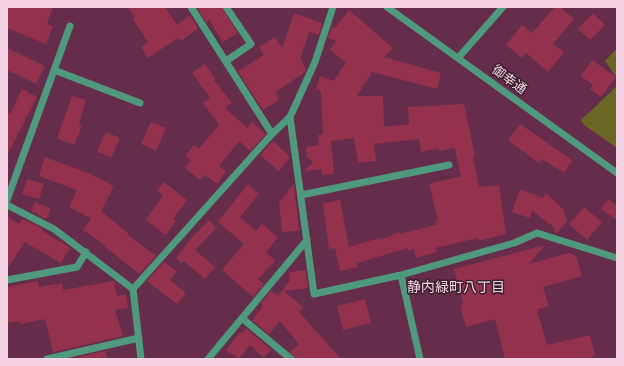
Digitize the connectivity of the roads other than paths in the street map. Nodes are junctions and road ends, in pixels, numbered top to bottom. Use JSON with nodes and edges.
{"nodes":[{"id":1,"x":191,"y":7,"type":"edge"},
{"id":2,"x":226,"y":7,"type":"edge"},
{"id":3,"x":333,"y":7,"type":"edge"},
{"id":4,"x":387,"y":7,"type":"edge"},
{"id":5,"x":503,"y":7,"type":"edge"},
{"id":6,"x":70,"y":26,"type":"dead end"},
{"id":7,"x":458,"y":58,"type":"junction"},
{"id":8,"x":226,"y":61,"type":"junction"},
{"id":9,"x":54,"y":70,"type":"junction"},
{"id":10,"x":140,"y":104,"type":"dead end"},
{"id":11,"x":290,"y":117,"type":"junction"},
{"id":12,"x":272,"y":134,"type":"junction"},
{"id":13,"x":449,"y":165,"type":"dead end"},
{"id":14,"x":617,"y":173,"type":"edge"},
{"id":15,"x":301,"y":195,"type":"junction"},
{"id":16,"x":7,"y":200,"type":"edge"},
{"id":17,"x":7,"y":206,"type":"edge"},
{"id":18,"x":307,"y":240,"type":"junction"},
{"id":19,"x":86,"y":252,"type":"junction"},
{"id":20,"x":617,"y":258,"type":"edge"},
{"id":21,"x":400,"y":275,"type":"junction"},
{"id":22,"x":7,"y":280,"type":"edge"},
{"id":23,"x":133,"y":289,"type":"junction"},
{"id":24,"x":243,"y":319,"type":"junction"},
{"id":25,"x":139,"y":338,"type":"junction"},
{"id":26,"x":47,"y":359,"type":"edge"},
{"id":27,"x":141,"y":359,"type":"edge"},
{"id":28,"x":208,"y":359,"type":"edge"},
{"id":29,"x":291,"y":359,"type":"edge"},
{"id":30,"x":420,"y":359,"type":"edge"}],
"edges":[{"from":1,"to":8,"type":"street"},
{"from":2,"to":8,"type":"street"},
{"from":3,"to":11,"type":"street"},
{"from":4,"to":7,"type":"street","name":"御幸通"},
{"from":5,"to":7,"type":"street"},
{"from":6,"to":9,"type":"street"},
{"from":7,"to":14,"type":"street","name":"御幸通"},
{"from":8,"to":12,"type":"street"},
{"from":9,"to":10,"type":"street"},
{"from":9,"to":16,"type":"street"},
{"from":11,"to":12,"type":"street"},
{"from":11,"to":15,"type":"street"},
{"from":12,"to":23,"type":"street"},
{"from":13,"to":15,"type":"street"},
{"from":15,"to":18,"type":"street"},
{"from":17,"to":19,"type":"street"},
{"from":18,"to":21,"type":"street"},
{"from":18,"to":24,"type":"street"},
{"from":19,"to":22,"type":"street"},
{"from":19,"to":23,"type":"street"},
{"from":20,"to":21,"type":"street"},
{"from":21,"to":30,"type":"street"},
{"from":23,"to":25,"type":"street"},
{"from":24,"to":28,"type":"street"},
{"from":24,"to":29,"type":"street"},
{"from":25,"to":26,"type":"street"},
{"from":25,"to":27,"type":"street"}]}
